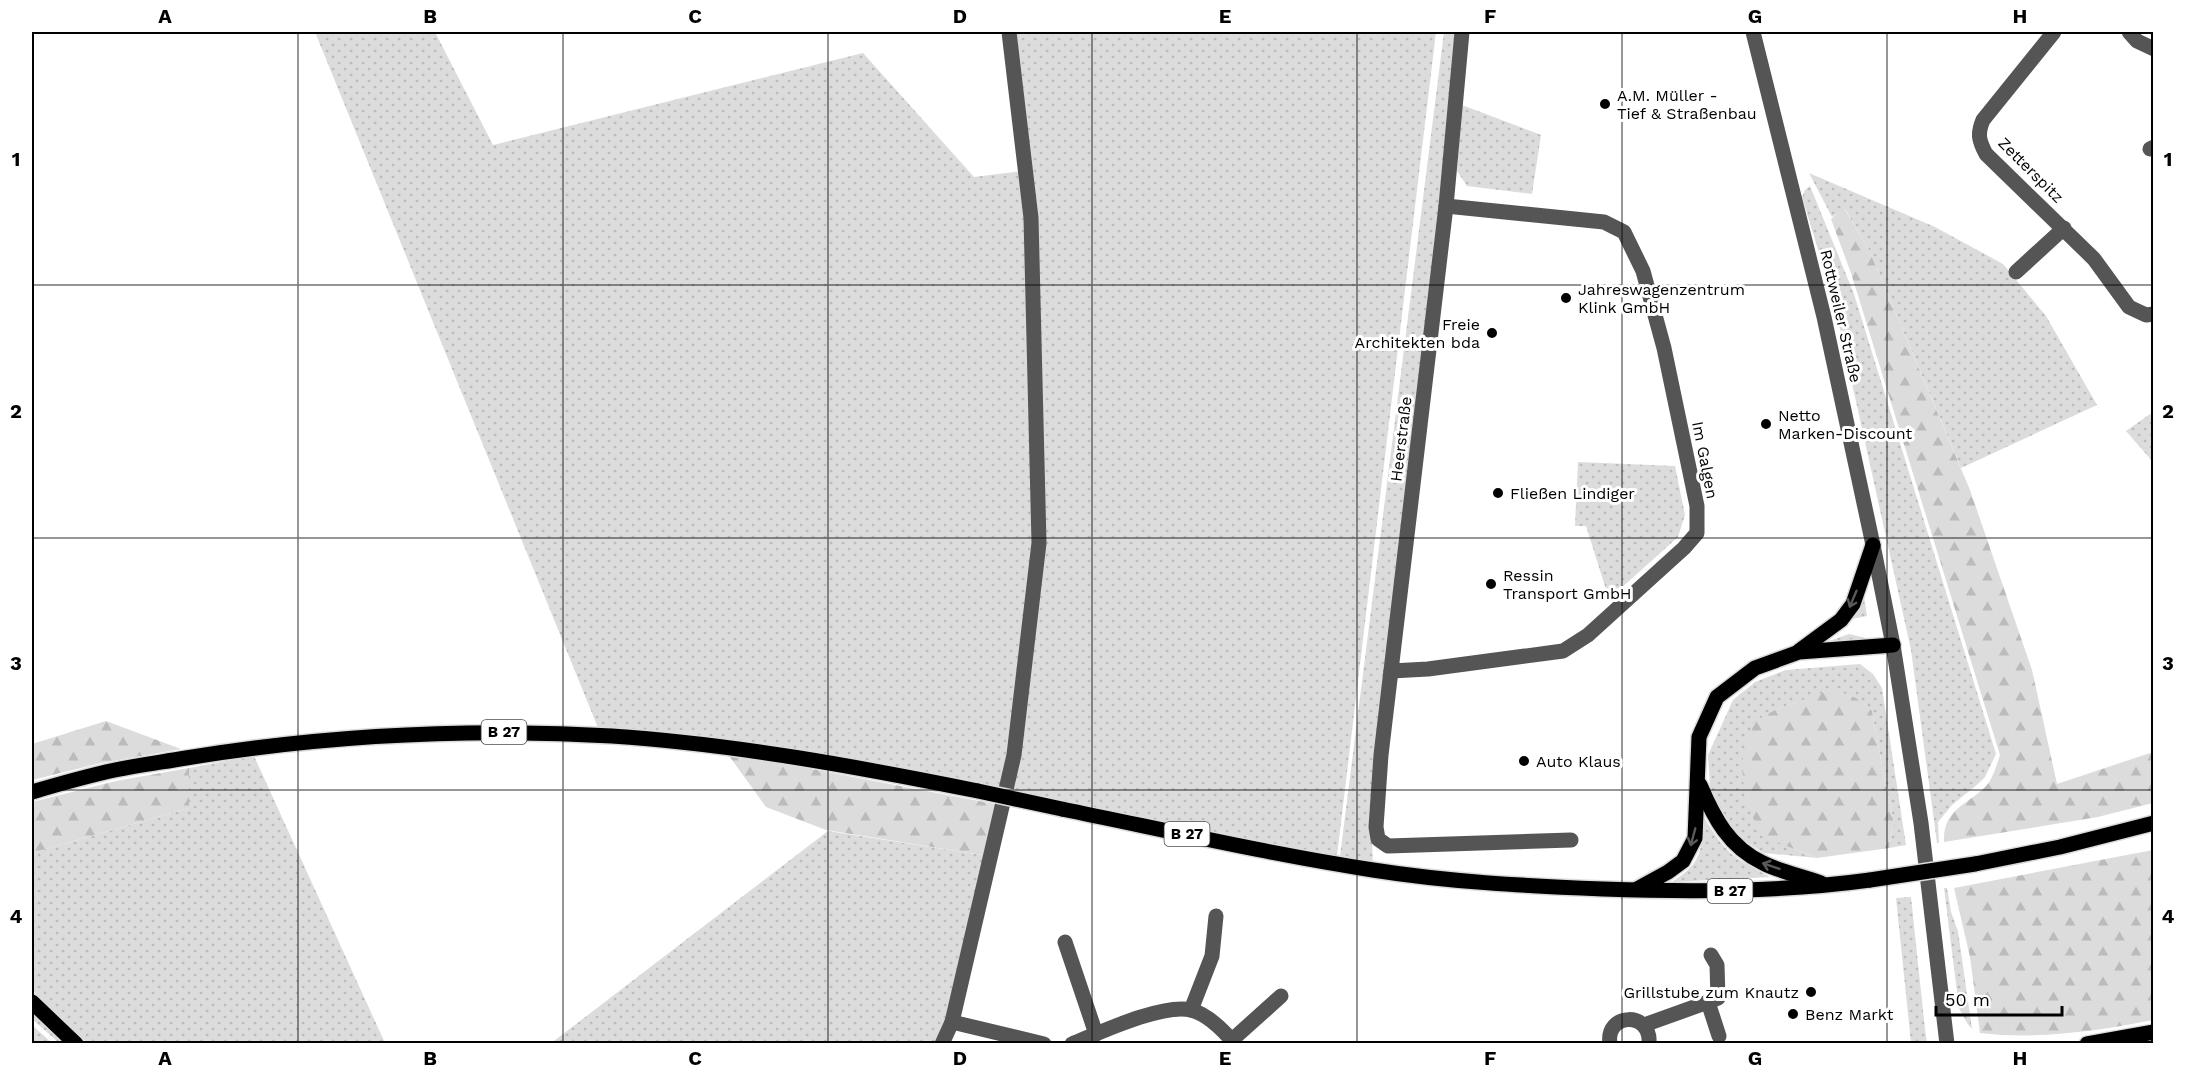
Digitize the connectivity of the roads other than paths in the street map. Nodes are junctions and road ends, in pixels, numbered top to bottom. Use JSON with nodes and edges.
{"nodes":[{"id":1,"x":1009,"y":32,"type":"edge"},
{"id":2,"x":1462,"y":32,"type":"edge"},
{"id":3,"x":1753,"y":32,"type":"edge"},
{"id":4,"x":2055,"y":32,"type":"edge"},
{"id":5,"x":2128,"y":32,"type":"edge"},
{"id":6,"x":2154,"y":50,"type":"edge"},
{"id":7,"x":1446,"y":207,"type":"junction"},
{"id":8,"x":2064,"y":228,"type":"junction"},
{"id":9,"x":2016,"y":272,"type":"dead end"},
{"id":10,"x":2154,"y":314,"type":"edge"},
{"id":11,"x":1873,"y":544,"type":"junction"},
{"id":12,"x":1893,"y":645,"type":"junction"},
{"id":13,"x":1799,"y":652,"type":"junction"},
{"id":14,"x":1391,"y":671,"type":"junction"},
{"id":15,"x":1697,"y":779,"type":"junction"},
{"id":16,"x":32,"y":792,"type":"edge"},
{"id":17,"x":2154,"y":824,"type":"edge"},
{"id":18,"x":1571,"y":840,"type":"dead end"},
{"id":19,"x":1827,"y":885,"type":"junction"},
{"id":20,"x":1634,"y":890,"type":"junction"},
{"id":21,"x":1216,"y":916,"type":"dead end"},
{"id":22,"x":1065,"y":942,"type":"dead end"},
{"id":23,"x":1711,"y":955,"type":"dead end"},
{"id":24,"x":1281,"y":996,"type":"dead end"},
{"id":25,"x":32,"y":1002,"type":"edge"},
{"id":26,"x":1708,"y":1002,"type":"junction"},
{"id":27,"x":1191,"y":1010,"type":"junction"},
{"id":28,"x":952,"y":1022,"type":"junction"},
{"id":29,"x":1644,"y":1025,"type":"junction"},
{"id":30,"x":2154,"y":1032,"type":"edge"},
{"id":31,"x":1096,"y":1034,"type":"junction"},
{"id":32,"x":1719,"y":1036,"type":"dead end"},
{"id":33,"x":1233,"y":1042,"type":"edge"},
{"id":34,"x":76,"y":1044,"type":"edge"},
{"id":35,"x":942,"y":1044,"type":"edge"},
{"id":36,"x":1044,"y":1044,"type":"edge"},
{"id":37,"x":1072,"y":1044,"type":"edge"},
{"id":38,"x":1610,"y":1044,"type":"edge"},
{"id":39,"x":1649,"y":1044,"type":"edge"},
{"id":40,"x":1947,"y":1044,"type":"edge"},
{"id":41,"x":2087,"y":1044,"type":"edge"}],
"edges":[{"from":1,"to":28,"type":"street"},
{"from":2,"to":7,"type":"street","name":"Heerstraße"},
{"from":3,"to":11,"type":"street","name":"Rottweiler Straße"},
{"from":4,"to":8,"type":"street","name":"Zetterspitz"},
{"from":5,"to":6,"type":"street"},
{"from":7,"to":14,"type":"street","name":"Heerstraße"},
{"from":7,"to":14,"type":"street","name":"Im Galgen"},
{"from":8,"to":9,"type":"street"},
{"from":8,"to":10,"type":"street","name":"Zetterspitz"},
{"from":11,"to":12,"type":"street","name":"Rottweiler Straße"},
{"from":11,"to":13,"type":"main road","one_way":true},
{"from":12,"to":13,"type":"main road"},
{"from":12,"to":40,"type":"street","name":"Rottweiler Straße"},
{"from":13,"to":15,"type":"main road"},
{"from":14,"to":18,"type":"street","name":"Heerstraße"},
{"from":19,"to":15,"type":"main road","one_way":true},
{"from":15,"to":20,"type":"main road","one_way":true},
{"from":16,"to":20,"type":"main road","number":"B 27","bridge":true},
{"from":17,"to":19,"type":"main road","number":"B 27","bridge":true},
{"from":19,"to":20,"type":"main road","number":"B 27"},
{"from":21,"to":27,"type":"street"},
{"from":22,"to":31,"type":"street"},
{"from":23,"to":26,"type":"street"},
{"from":24,"to":33,"type":"street"},
{"from":25,"to":34,"type":"main road"},
{"from":26,"to":29,"type":"street"},
{"from":26,"to":32,"type":"street"},
{"from":27,"to":31,"type":"street"},
{"from":27,"to":33,"type":"street"},
{"from":28,"to":35,"type":"street"},
{"from":28,"to":36,"type":"street"},
{"from":29,"to":38,"type":"street"},
{"from":29,"to":39,"type":"street"},
{"from":30,"to":41,"type":"main road"},
{"from":31,"to":37,"type":"street"}]}
